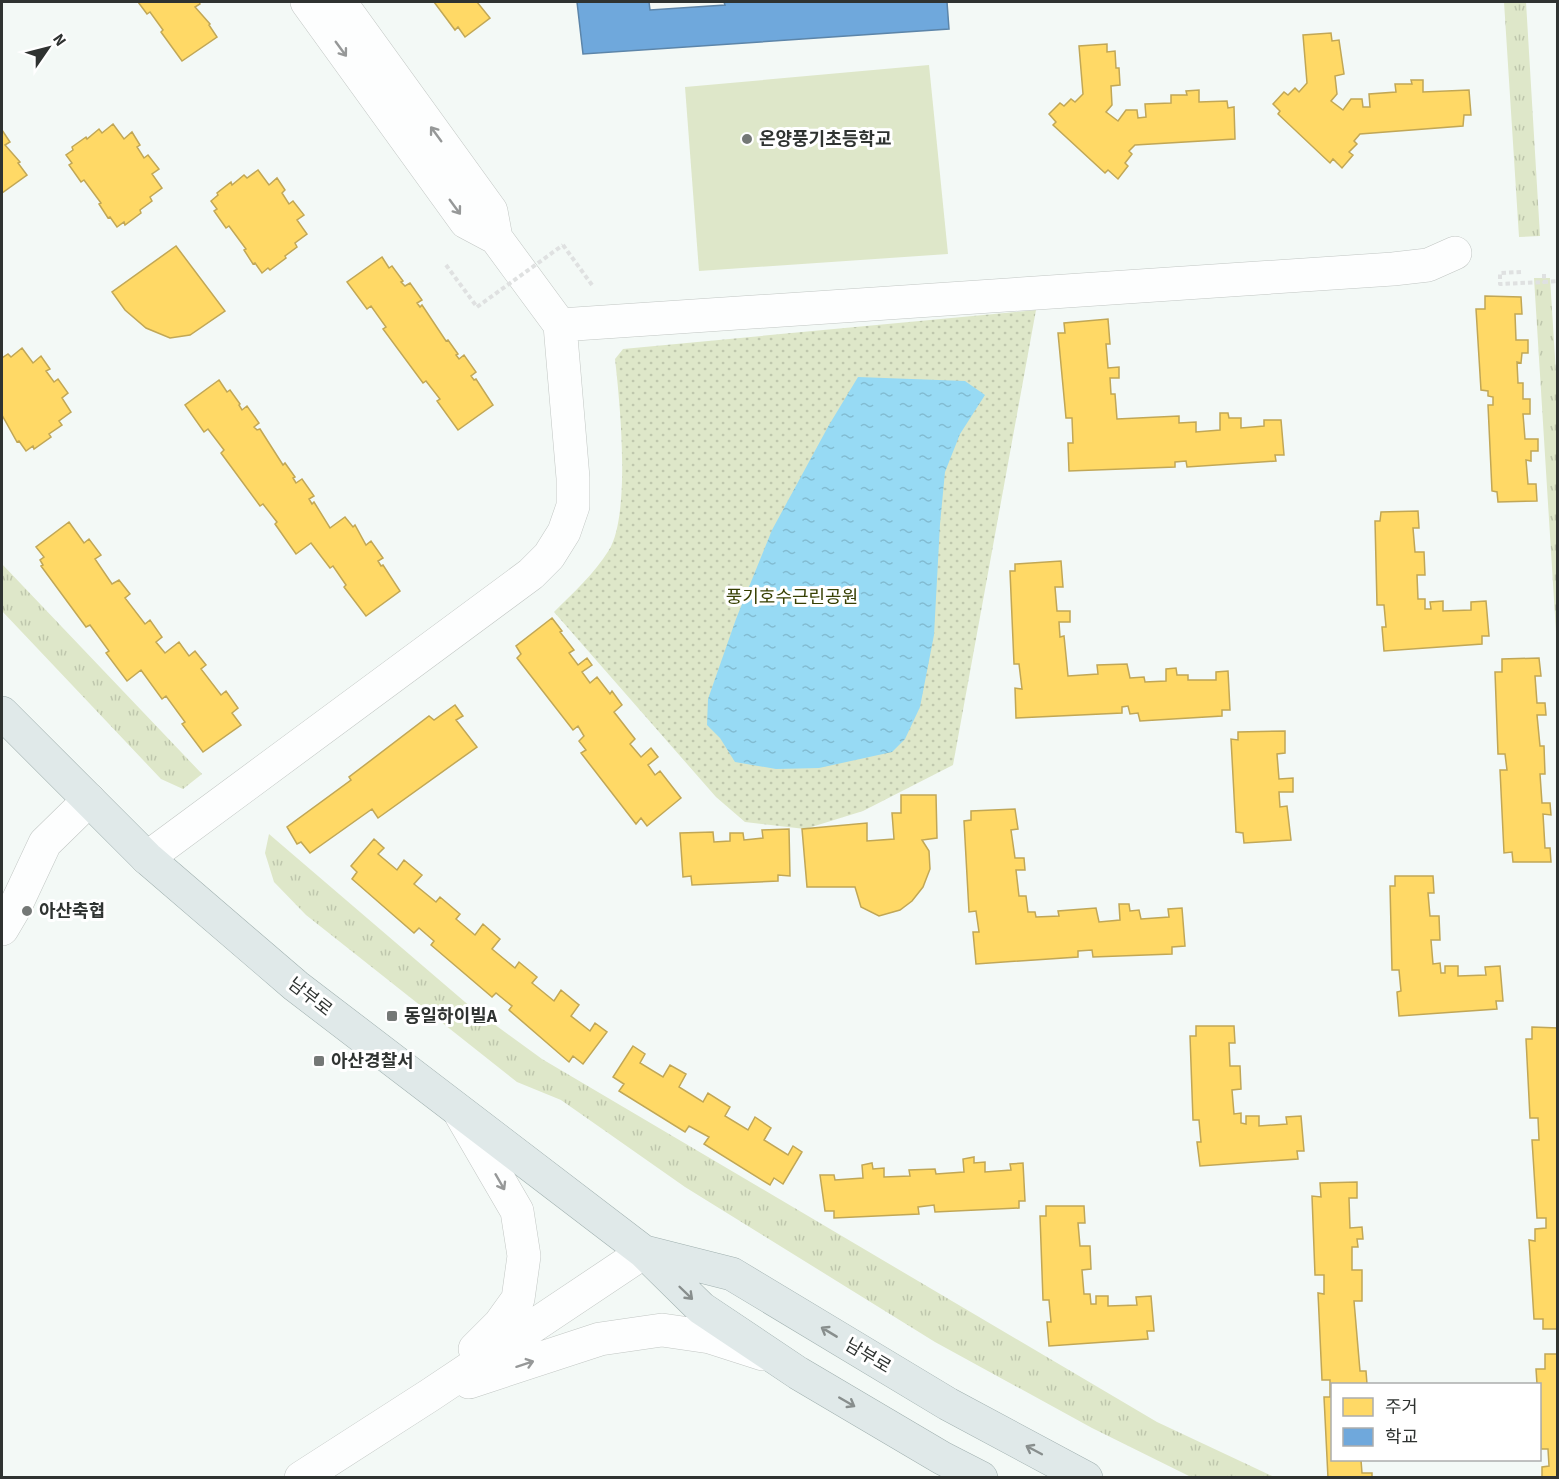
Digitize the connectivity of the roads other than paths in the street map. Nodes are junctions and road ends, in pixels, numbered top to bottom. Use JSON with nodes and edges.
{"nodes":[{"id":1,"x":307,"y":2,"type":"edge"},
{"id":2,"x":340,"y":2,"type":"edge"},
{"id":3,"x":496,"y":238,"type":"junction"},
{"id":4,"x":1455,"y":253,"type":"dead end"},
{"id":5,"x":560,"y":325,"type":"junction"},
{"id":6,"x":2,"y":713,"type":"edge"},
{"id":7,"x":89,"y":800,"type":"junction"},
{"id":8,"x":147,"y":858,"type":"junction"},
{"id":9,"x":2,"y":929,"type":"edge"},
{"id":10,"x":460,"y":1113,"type":"junction"},
{"id":11,"x":644,"y":1252,"type":"junction"},
{"id":12,"x":777,"y":1359,"type":"junction"},
{"id":13,"x":430,"y":1395,"type":"junction"},
{"id":14,"x":301,"y":1478,"type":"edge"},
{"id":15,"x":981,"y":1478,"type":"edge"},
{"id":16,"x":1086,"y":1478,"type":"edge"}],
"edges":[{"from":1,"to":3,"type":"street","one_way":true},
{"from":3,"to":2,"type":"street","one_way":true},
{"from":3,"to":5,"type":"street"},
{"from":4,"to":5,"type":"street"},
{"from":5,"to":8,"type":"street"},
{"from":6,"to":7,"type":"main road","name":"남부로"},
{"from":7,"to":8,"type":"main road","name":"남부로"},
{"from":7,"to":9,"type":"street"},
{"from":8,"to":10,"type":"main road","name":"남부로"},
{"from":10,"to":11,"type":"main road","name":"남부로"},
{"from":10,"to":13,"type":"street","one_way":true},
{"from":11,"to":12,"type":"main road","name":"남부로","one_way":true},
{"from":11,"to":13,"type":"street"},
{"from":16,"to":11,"type":"main road","name":"남부로","one_way":true},
{"from":13,"to":12,"type":"street","one_way":true},
{"from":12,"to":15,"type":"main road","name":"남부로","one_way":true},
{"from":13,"to":14,"type":"street"}]}
